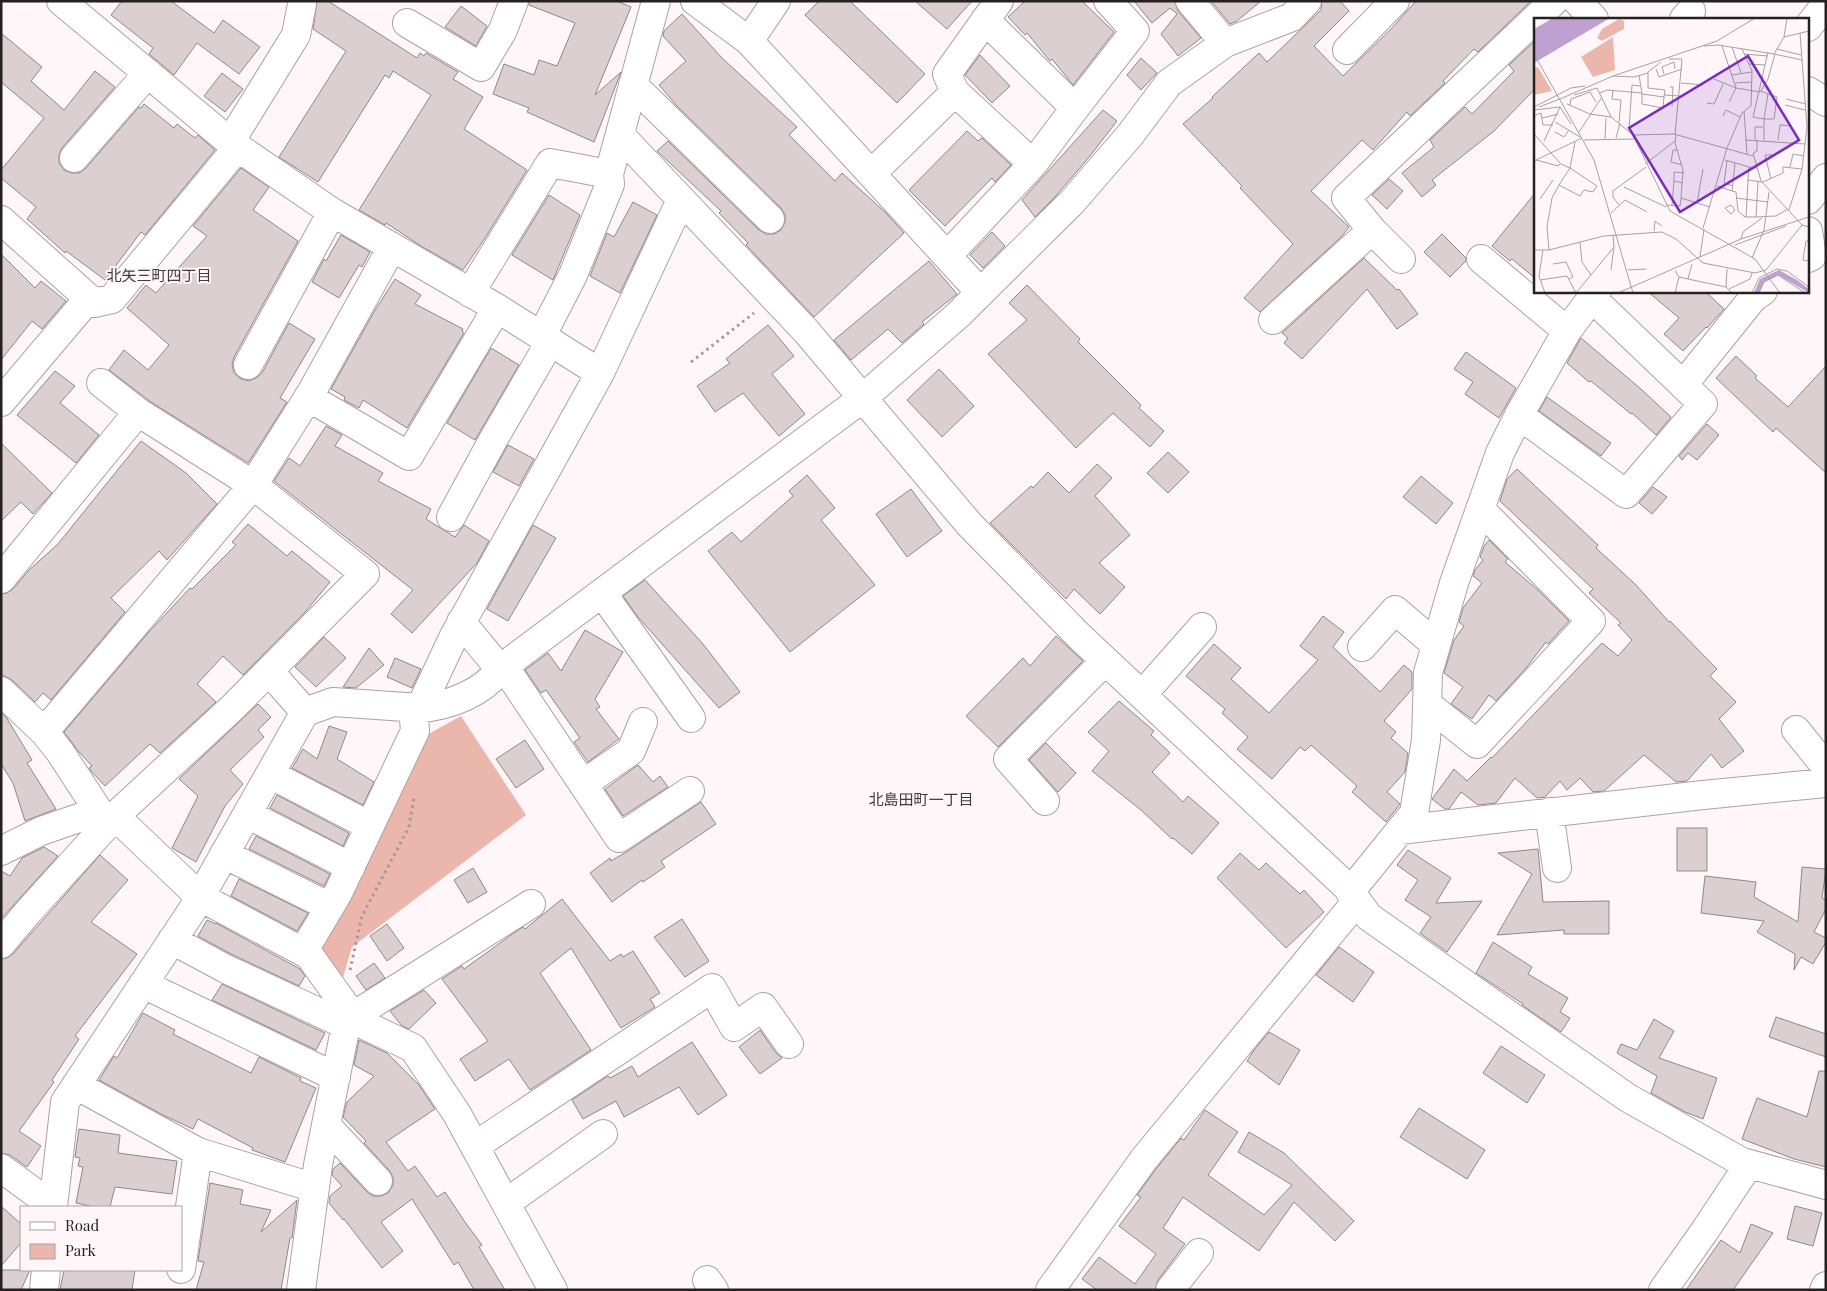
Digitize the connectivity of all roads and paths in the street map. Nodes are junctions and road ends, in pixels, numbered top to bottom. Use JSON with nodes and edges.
{"nodes":[{"id":1,"x":61,"y":1,"type":"edge"},
{"id":2,"x":514,"y":1,"type":"edge"},
{"id":3,"x":656,"y":1,"type":"edge"},
{"id":4,"x":695,"y":1,"type":"edge"},
{"id":5,"x":776,"y":1,"type":"edge"},
{"id":6,"x":1108,"y":1,"type":"edge"},
{"id":7,"x":1190,"y":1,"type":"edge"},
{"id":8,"x":1306,"y":1,"type":"edge"},
{"id":9,"x":1395,"y":1,"type":"edge"},
{"id":10,"x":1554,"y":1,"type":"edge"},
{"id":11,"x":1577,"y":1,"type":"edge"},
{"id":12,"x":302,"y":4,"type":"dead end"},
{"id":13,"x":1826,"y":4,"type":"edge"},
{"id":14,"x":992,"y":11,"type":"edge"},
{"id":15,"x":1536,"y":18,"type":"edge"},
{"id":16,"x":1593,"y":18,"type":"edge"},
{"id":17,"x":1534,"y":20,"type":"edge"},
{"id":18,"x":406,"y":23,"type":"dead end"},
{"id":19,"x":1810,"y":24,"type":"edge"},
{"id":20,"x":749,"y":41,"type":"junction"},
{"id":21,"x":1225,"y":43,"type":"junction"},
{"id":22,"x":1347,"y":50,"type":"dead end"},
{"id":23,"x":148,"y":73,"type":"junction"},
{"id":24,"x":633,"y":85,"type":"junction"},
{"id":25,"x":955,"y":92,"type":"junction"},
{"id":26,"x":1810,"y":92,"type":"edge"},
{"id":27,"x":1826,"y":102,"type":"edge"},
{"id":28,"x":1075,"y":108,"type":"junction"},
{"id":29,"x":620,"y":135,"type":"junction"},
{"id":30,"x":234,"y":144,"type":"junction"},
{"id":31,"x":74,"y":158,"type":"dead end"},
{"id":32,"x":1033,"y":164,"type":"junction"},
{"id":33,"x":872,"y":173,"type":"junction"},
{"id":34,"x":609,"y":174,"type":"junction"},
{"id":35,"x":1826,"y":178,"type":"edge"},
{"id":36,"x":1810,"y":198,"type":"edge"},
{"id":37,"x":681,"y":200,"type":"junction"},
{"id":38,"x":332,"y":212,"type":"junction"},
{"id":39,"x":770,"y":219,"type":"dead end"},
{"id":40,"x":1,"y":220,"type":"edge"},
{"id":41,"x":1372,"y":230,"type":"junction"},
{"id":42,"x":1810,"y":244,"type":"edge"},
{"id":43,"x":392,"y":247,"type":"junction"},
{"id":44,"x":947,"y":256,"type":"junction"},
{"id":45,"x":1810,"y":257,"type":"edge"},
{"id":46,"x":1401,"y":258,"type":"dead end"},
{"id":47,"x":1481,"y":259,"type":"dead end"},
{"id":48,"x":980,"y":292,"type":"junction"},
{"id":49,"x":1762,"y":292,"type":"edge"},
{"id":50,"x":470,"y":293,"type":"junction"},
{"id":51,"x":1594,"y":295,"type":"edge"},
{"id":52,"x":89,"y":298,"type":"junction"},
{"id":53,"x":774,"y":298,"type":"junction"},
{"id":54,"x":497,"y":308,"type":"junction"},
{"id":55,"x":1272,"y":320,"type":"dead end"},
{"id":56,"x":1567,"y":331,"type":"junction"},
{"id":57,"x":546,"y":340,"type":"junction"},
{"id":58,"x":691,"y":362,"type":"dead end"},
{"id":59,"x":248,"y":365,"type":"dead end"},
{"id":60,"x":600,"y":374,"type":"junction"},
{"id":61,"x":101,"y":383,"type":"dead end"},
{"id":62,"x":1683,"y":385,"type":"junction"},
{"id":63,"x":308,"y":397,"type":"junction"},
{"id":64,"x":864,"y":397,"type":"junction"},
{"id":65,"x":1,"y":402,"type":"edge"},
{"id":66,"x":138,"y":412,"type":"junction"},
{"id":67,"x":1519,"y":415,"type":"junction"},
{"id":68,"x":253,"y":486,"type":"junction"},
{"id":69,"x":1480,"y":509,"type":"junction"},
{"id":70,"x":451,"y":517,"type":"dead end"},
{"id":71,"x":1,"y":579,"type":"edge"},
{"id":72,"x":602,"y":593,"type":"junction"},
{"id":73,"x":461,"y":622,"type":"junction"},
{"id":74,"x":1202,"y":627,"type":"dead end"},
{"id":75,"x":1436,"y":645,"type":"junction"},
{"id":76,"x":1362,"y":647,"type":"dead end"},
{"id":77,"x":1105,"y":660,"type":"junction"},
{"id":78,"x":502,"y":667,"type":"junction"},
{"id":79,"x":269,"y":671,"type":"junction"},
{"id":80,"x":1,"y":691,"type":"edge"},
{"id":81,"x":1142,"y":695,"type":"junction"},
{"id":82,"x":1427,"y":704,"type":"junction"},
{"id":83,"x":416,"y":707,"type":"junction"},
{"id":84,"x":304,"y":712,"type":"junction"},
{"id":85,"x":691,"y":718,"type":"dead end"},
{"id":86,"x":643,"y":722,"type":"dead end"},
{"id":87,"x":1796,"y":730,"type":"dead end"},
{"id":88,"x":44,"y":732,"type":"junction"},
{"id":89,"x":1826,"y":767,"type":"edge"},
{"id":90,"x":270,"y":774,"type":"junction"},
{"id":91,"x":1826,"y":783,"type":"edge"},
{"id":92,"x":583,"y":784,"type":"junction"},
{"id":93,"x":416,"y":788,"type":"dead end"},
{"id":94,"x":690,"y":791,"type":"dead end"},
{"id":95,"x":1045,"y":801,"type":"dead end"},
{"id":96,"x":1549,"y":812,"type":"junction"},
{"id":97,"x":247,"y":814,"type":"junction"},
{"id":98,"x":107,"y":817,"type":"junction"},
{"id":99,"x":370,"y":826,"type":"junction"},
{"id":100,"x":1400,"y":830,"type":"junction"},
{"id":101,"x":1,"y":851,"type":"edge"},
{"id":102,"x":224,"y":854,"type":"junction"},
{"id":103,"x":351,"y":867,"type":"junction"},
{"id":104,"x":1557,"y":868,"type":"dead end"},
{"id":105,"x":1353,"y":896,"type":"junction"},
{"id":106,"x":200,"y":897,"type":"junction"},
{"id":107,"x":531,"y":904,"type":"dead end"},
{"id":108,"x":330,"y":907,"type":"junction"},
{"id":109,"x":172,"y":940,"type":"junction"},
{"id":110,"x":1,"y":944,"type":"edge"},
{"id":111,"x":303,"y":952,"type":"junction"},
{"id":112,"x":143,"y":984,"type":"junction"},
{"id":113,"x":346,"y":1015,"type":"junction"},
{"id":114,"x":789,"y":1044,"type":"dead end"},
{"id":115,"x":336,"y":1078,"type":"junction"},
{"id":116,"x":76,"y":1085,"type":"junction"},
{"id":117,"x":326,"y":1125,"type":"junction"},
{"id":118,"x":603,"y":1134,"type":"dead end"},
{"id":119,"x":475,"y":1146,"type":"junction"},
{"id":120,"x":198,"y":1152,"type":"junction"},
{"id":121,"x":1749,"y":1164,"type":"junction"},
{"id":122,"x":1,"y":1168,"type":"edge"},
{"id":123,"x":378,"y":1181,"type":"dead end"},
{"id":124,"x":1826,"y":1185,"type":"edge"},
{"id":125,"x":315,"y":1188,"type":"junction"},
{"id":126,"x":506,"y":1203,"type":"junction"},
{"id":127,"x":53,"y":1206,"type":"edge"},
{"id":128,"x":1199,"y":1253,"type":"dead end"},
{"id":129,"x":182,"y":1263,"type":"edge"},
{"id":130,"x":46,"y":1271,"type":"edge"},
{"id":131,"x":181,"y":1271,"type":"edge"},
{"id":132,"x":548,"y":1280,"type":"edge"},
{"id":133,"x":1826,"y":1286,"type":"edge"},
{"id":134,"x":44,"y":1290,"type":"edge"},
{"id":135,"x":178,"y":1290,"type":"edge"},
{"id":136,"x":301,"y":1290,"type":"edge"},
{"id":137,"x":1050,"y":1290,"type":"edge"},
{"id":138,"x":1170,"y":1290,"type":"edge"},
{"id":139,"x":1663,"y":1290,"type":"edge"},
{"id":140,"x":1824,"y":1290,"type":"edge"}],
"edges":[{"from":1,"to":23,"type":"street"},
{"from":2,"to":18,"type":"street"},
{"from":3,"to":24,"type":"street"},
{"from":4,"to":20,"type":"street"},
{"from":5,"to":20,"type":"street"},
{"from":6,"to":28,"type":"street"},
{"from":7,"to":21,"type":"street"},
{"from":8,"to":21,"type":"street"},
{"from":9,"to":22,"type":"street"},
{"from":10,"to":15,"type":"street"},
{"from":11,"to":16,"type":"street"},
{"from":12,"to":30,"type":"street"},
{"from":13,"to":19,"type":"street"},
{"from":14,"to":25,"type":"street"},
{"from":14,"to":28,"type":"street"},
{"from":17,"to":41,"type":"street"},
{"from":20,"to":33,"type":"street"},
{"from":21,"to":48,"type":"street"},
{"from":23,"to":30,"type":"street"},
{"from":23,"to":31,"type":"street"},
{"from":24,"to":29,"type":"street"},
{"from":24,"to":39,"type":"street"},
{"from":25,"to":32,"type":"street"},
{"from":25,"to":33,"type":"street"},
{"from":26,"to":27,"type":"street"},
{"from":28,"to":32,"type":"street"},
{"from":29,"to":34,"type":"street"},
{"from":29,"to":37,"type":"street"},
{"from":30,"to":38,"type":"street"},
{"from":30,"to":52,"type":"street"},
{"from":32,"to":44,"type":"street"},
{"from":33,"to":44,"type":"street"},
{"from":34,"to":50,"type":"street"},
{"from":34,"to":57,"type":"street"},
{"from":35,"to":36,"type":"street"},
{"from":37,"to":53,"type":"street"},
{"from":37,"to":60,"type":"street"},
{"from":38,"to":43,"type":"street"},
{"from":38,"to":59,"type":"street"},
{"from":40,"to":52,"type":"street"},
{"from":41,"to":46,"type":"street"},
{"from":41,"to":55,"type":"street"},
{"from":42,"to":45,"type":"street"},
{"from":43,"to":50,"type":"street"},
{"from":43,"to":63,"type":"street"},
{"from":44,"to":48,"type":"street"},
{"from":47,"to":56,"type":"street"},
{"from":48,"to":64,"type":"street"},
{"from":49,"to":62,"type":"street"},
{"from":50,"to":54,"type":"street"},
{"from":51,"to":56,"type":"street"},
{"from":51,"to":62,"type":"street"},
{"from":52,"to":65,"type":"street"},
{"from":53,"to":58,"type":"path"},
{"from":53,"to":64,"type":"street"},
{"from":54,"to":57,"type":"street"},
{"from":54,"to":63,"type":"street"},
{"from":56,"to":67,"type":"street"},
{"from":57,"to":60,"type":"street"},
{"from":57,"to":70,"type":"street"},
{"from":60,"to":73,"type":"street"},
{"from":61,"to":66,"type":"street"},
{"from":62,"to":67,"type":"street"},
{"from":63,"to":68,"type":"street"},
{"from":64,"to":72,"type":"street"},
{"from":64,"to":77,"type":"street"},
{"from":66,"to":68,"type":"street"},
{"from":66,"to":71,"type":"street"},
{"from":67,"to":69,"type":"street"},
{"from":68,"to":79,"type":"street"},
{"from":68,"to":88,"type":"street"},
{"from":69,"to":75,"type":"street"},
{"from":69,"to":82,"type":"street"},
{"from":72,"to":78,"type":"street"},
{"from":72,"to":85,"type":"street"},
{"from":73,"to":78,"type":"street"},
{"from":73,"to":83,"type":"street"},
{"from":74,"to":81,"type":"street"},
{"from":75,"to":76,"type":"street"},
{"from":75,"to":82,"type":"street"},
{"from":77,"to":81,"type":"street"},
{"from":77,"to":95,"type":"street"},
{"from":78,"to":83,"type":"street"},
{"from":78,"to":92,"type":"street"},
{"from":79,"to":84,"type":"street"},
{"from":79,"to":98,"type":"street"},
{"from":80,"to":88,"type":"street"},
{"from":81,"to":105,"type":"street"},
{"from":82,"to":100,"type":"street"},
{"from":83,"to":84,"type":"street"},
{"from":83,"to":99,"type":"street"},
{"from":84,"to":90,"type":"street"},
{"from":86,"to":92,"type":"street"},
{"from":87,"to":89,"type":"street"},
{"from":88,"to":98,"type":"street"},
{"from":90,"to":97,"type":"street"},
{"from":90,"to":99,"type":"street"},
{"from":91,"to":96,"type":"street"},
{"from":92,"to":94,"type":"street"},
{"from":93,"to":113,"type":"path"},
{"from":96,"to":100,"type":"street"},
{"from":96,"to":104,"type":"street"},
{"from":97,"to":102,"type":"street"},
{"from":97,"to":103,"type":"street"},
{"from":98,"to":101,"type":"street"},
{"from":98,"to":106,"type":"street"},
{"from":98,"to":110,"type":"street"},
{"from":99,"to":103,"type":"street"},
{"from":100,"to":105,"type":"street"},
{"from":102,"to":106,"type":"street"},
{"from":102,"to":108,"type":"street"},
{"from":103,"to":108,"type":"street"},
{"from":105,"to":121,"type":"street"},
{"from":105,"to":137,"type":"street"},
{"from":106,"to":109,"type":"street"},
{"from":106,"to":111,"type":"street"},
{"from":107,"to":113,"type":"street"},
{"from":108,"to":111,"type":"street"},
{"from":109,"to":112,"type":"street"},
{"from":109,"to":113,"type":"street"},
{"from":111,"to":113,"type":"street"},
{"from":112,"to":115,"type":"street"},
{"from":112,"to":116,"type":"street"},
{"from":113,"to":115,"type":"street"},
{"from":113,"to":119,"type":"street"},
{"from":114,"to":119,"type":"street"},
{"from":115,"to":117,"type":"street"},
{"from":116,"to":120,"type":"street"},
{"from":116,"to":127,"type":"street"},
{"from":117,"to":123,"type":"street"},
{"from":117,"to":125,"type":"street"},
{"from":118,"to":126,"type":"street"},
{"from":119,"to":126,"type":"street"},
{"from":120,"to":125,"type":"street"},
{"from":120,"to":129,"type":"street"},
{"from":121,"to":124,"type":"street"},
{"from":121,"to":139,"type":"street"},
{"from":122,"to":127,"type":"street"},
{"from":125,"to":136,"type":"street"},
{"from":126,"to":132,"type":"street"},
{"from":128,"to":138,"type":"street"},
{"from":130,"to":134,"type":"street"},
{"from":131,"to":135,"type":"street"},
{"from":133,"to":140,"type":"street"}]}
